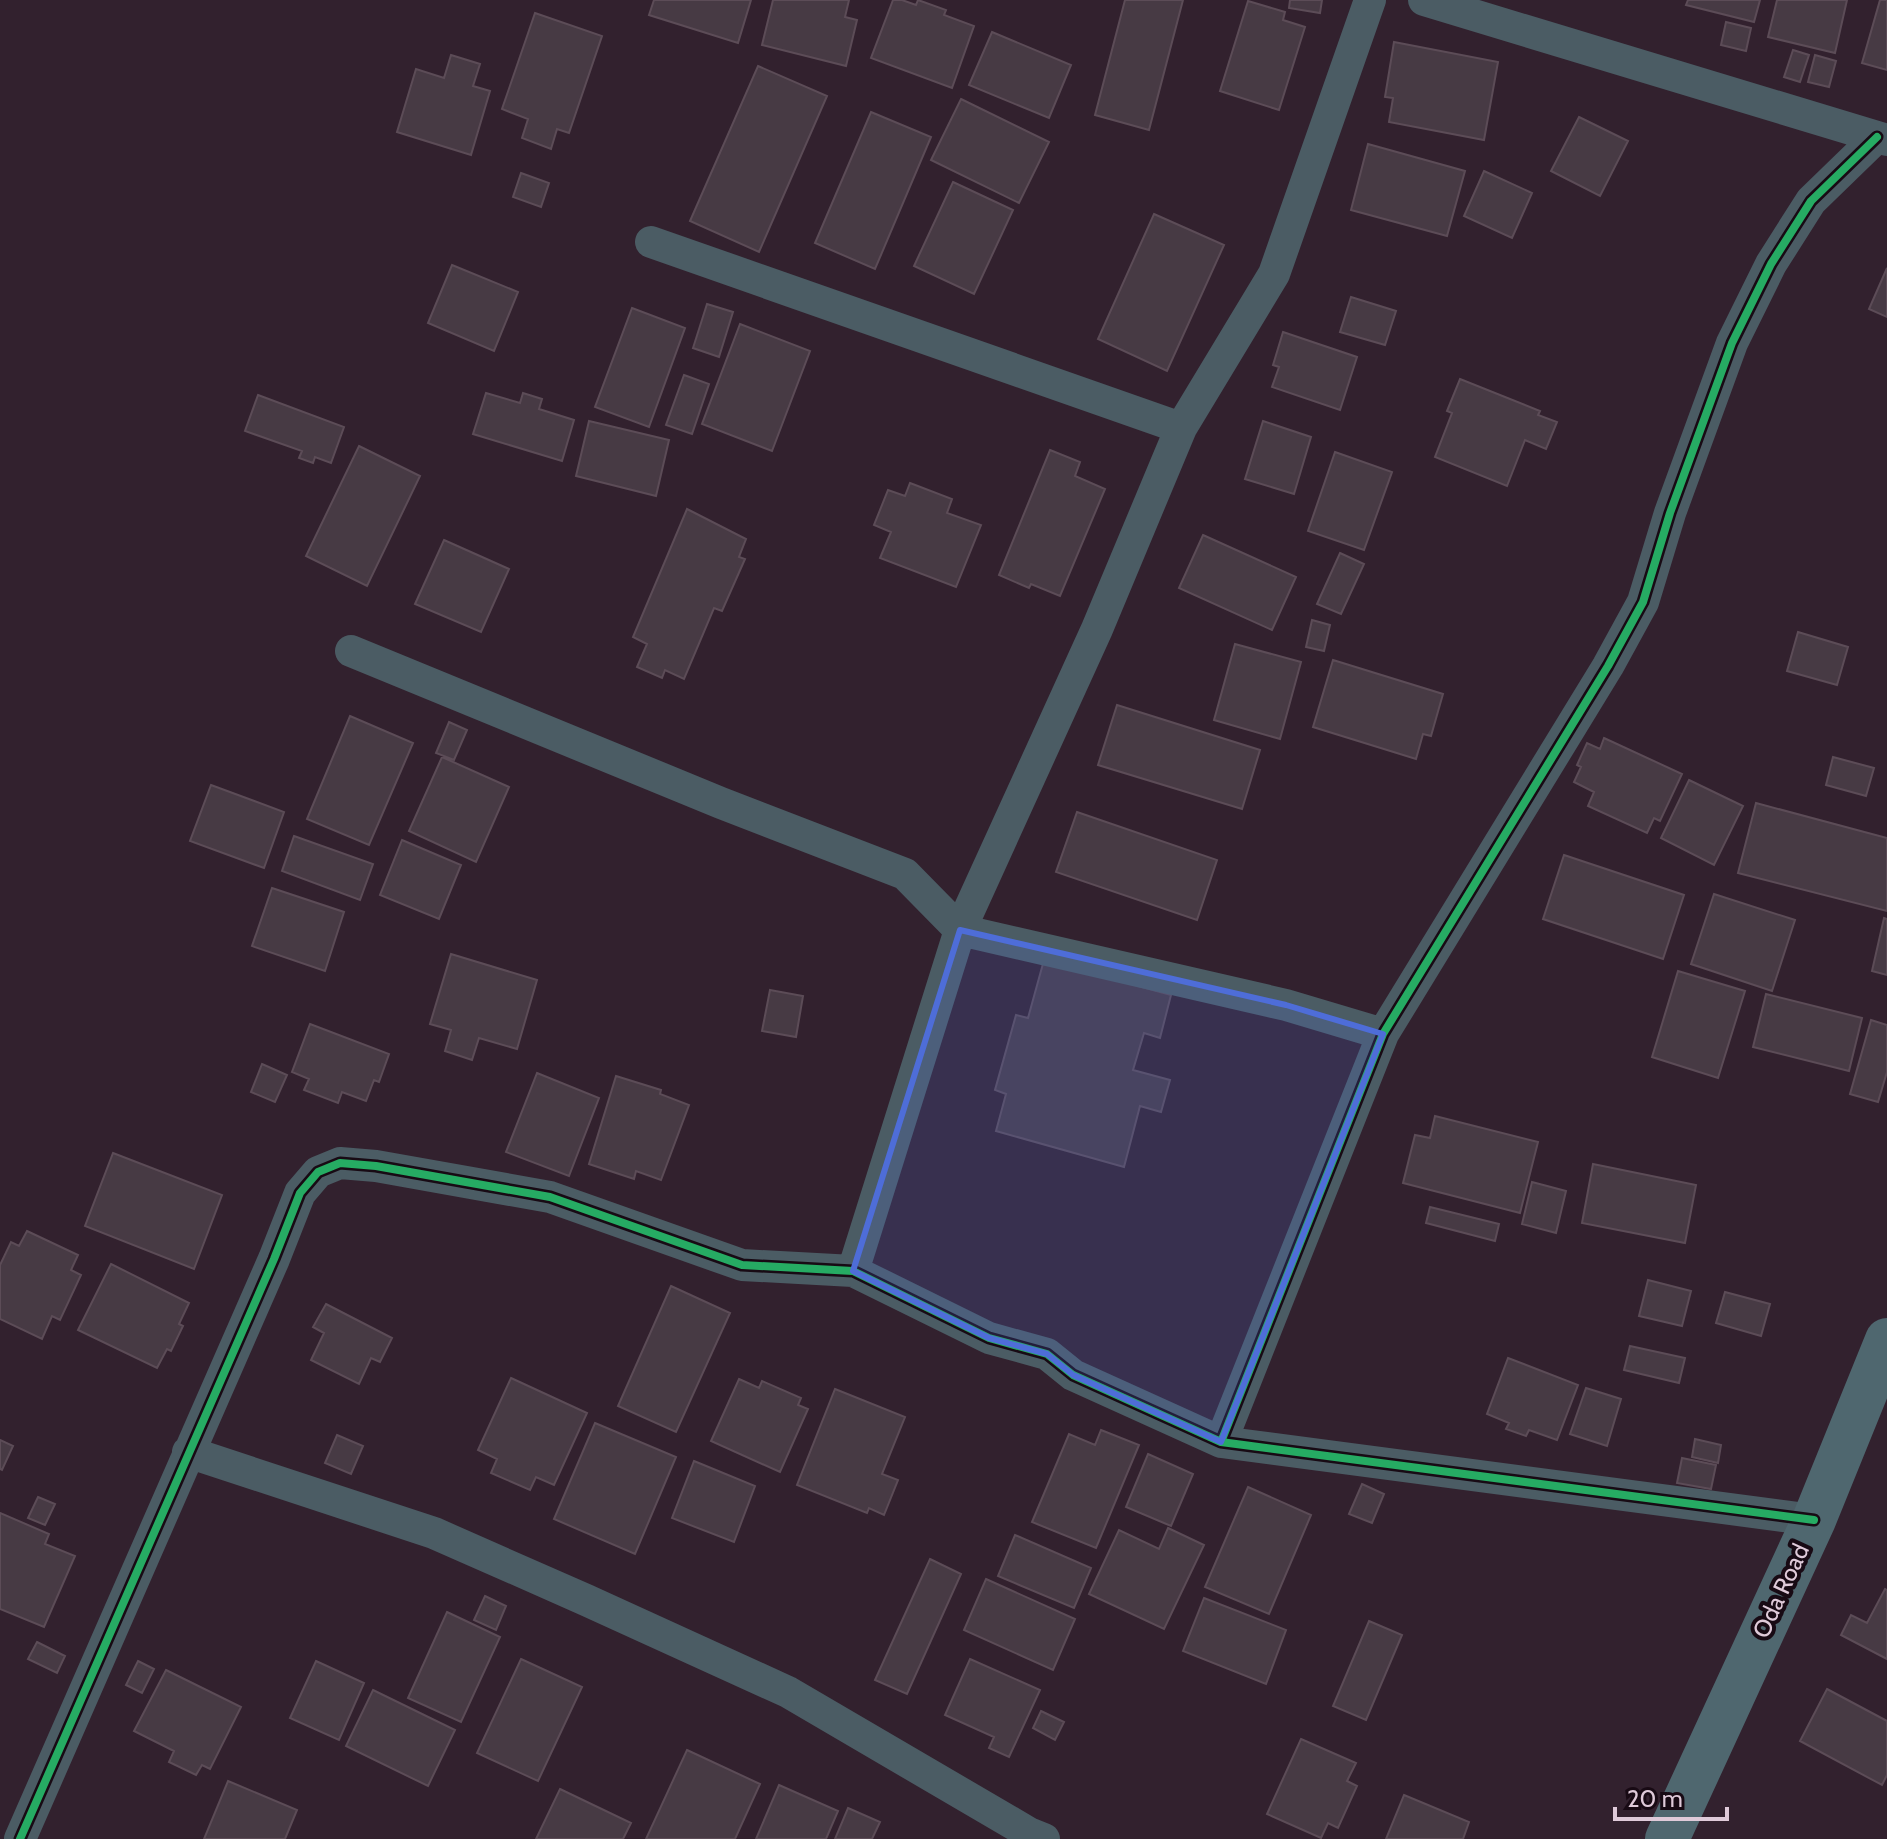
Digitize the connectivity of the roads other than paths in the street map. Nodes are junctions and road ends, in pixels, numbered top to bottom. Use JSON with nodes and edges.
{"nodes":[{"id":1,"x":1370,"y":0,"type":"edge"},
{"id":2,"x":1424,"y":0,"type":"edge"},
{"id":3,"x":1882,"y":138,"type":"edge"},
{"id":4,"x":651,"y":242,"type":"dead end"},
{"id":5,"x":1181,"y":428,"type":"junction"},
{"id":6,"x":351,"y":651,"type":"dead end"},
{"id":7,"x":960,"y":930,"type":"junction"},
{"id":8,"x":1383,"y":1034,"type":"junction"},
{"id":9,"x":853,"y":1271,"type":"junction"},
{"id":10,"x":1887,"y":1341,"type":"edge"},
{"id":11,"x":1221,"y":1442,"type":"junction"},
{"id":12,"x":188,"y":1452,"type":"junction"},
{"id":13,"x":1814,"y":1520,"type":"junction"},
{"id":14,"x":20,"y":1839,"type":"edge"},
{"id":15,"x":1044,"y":1839,"type":"edge"},
{"id":16,"x":1667,"y":1839,"type":"edge"}],
"edges":[{"from":1,"to":5,"type":"street"},
{"from":2,"to":3,"type":"street"},
{"from":3,"to":8,"type":"street"},
{"from":4,"to":5,"type":"street"},
{"from":5,"to":7,"type":"street"},
{"from":6,"to":7,"type":"street"},
{"from":7,"to":8,"type":"street"},
{"from":7,"to":9,"type":"street"},
{"from":8,"to":11,"type":"street"},
{"from":9,"to":11,"type":"street"},
{"from":9,"to":12,"type":"street"},
{"from":10,"to":13,"type":"street","name":"Oda Road"},
{"from":11,"to":13,"type":"street"},
{"from":12,"to":14,"type":"street"},
{"from":12,"to":15,"type":"street"},
{"from":13,"to":16,"type":"street","name":"Oda Road"}]}
